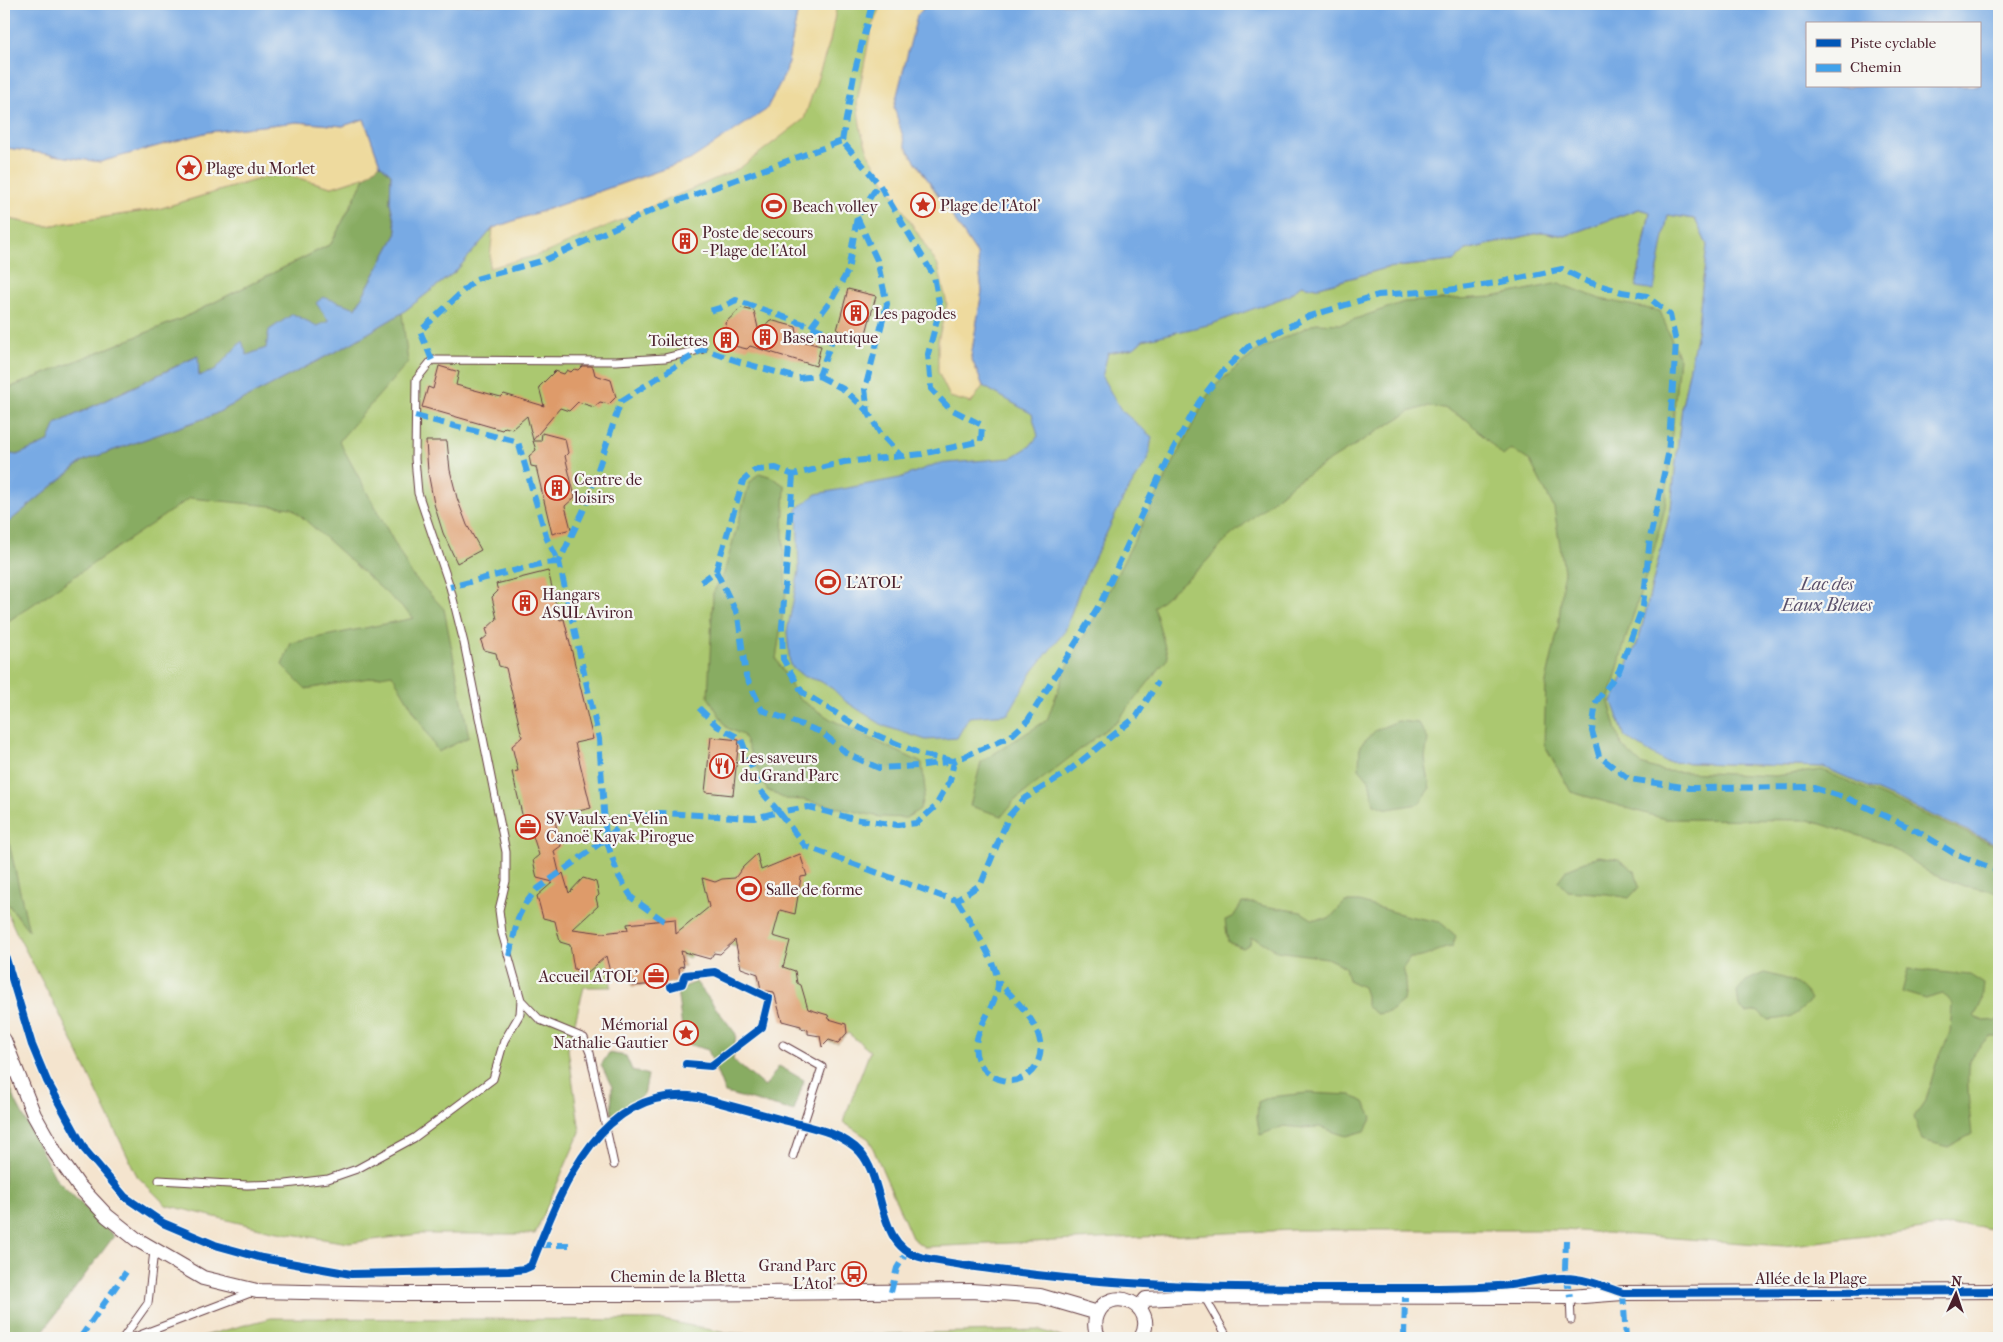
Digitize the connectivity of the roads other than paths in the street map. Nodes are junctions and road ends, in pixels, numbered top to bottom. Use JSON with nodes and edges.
{"nodes":[{"id":1,"x":703,"y":349,"type":"dead end"},
{"id":2,"x":521,"y":1000,"type":"junction"},
{"id":3,"x":4,"y":1040,"type":"edge"},
{"id":4,"x":784,"y":1045,"type":"dead end"},
{"id":5,"x":793,"y":1156,"type":"dead end"},
{"id":6,"x":614,"y":1165,"type":"dead end"},
{"id":7,"x":159,"y":1180,"type":"dead end"},
{"id":8,"x":154,"y":1251,"type":"junction"},
{"id":9,"x":256,"y":1291,"type":"junction"},
{"id":10,"x":1999,"y":1291,"type":"edge"},
{"id":11,"x":1204,"y":1296,"type":"junction"},
{"id":12,"x":1570,"y":1297,"type":"junction"},
{"id":13,"x":1139,"y":1308,"type":"junction"},
{"id":14,"x":1098,"y":1313,"type":"junction"},
{"id":15,"x":1571,"y":1320,"type":"dead end"},
{"id":16,"x":123,"y":1338,"type":"edge"},
{"id":17,"x":132,"y":1338,"type":"edge"},
{"id":18,"x":1099,"y":1338,"type":"edge"},
{"id":19,"x":1141,"y":1338,"type":"edge"},
{"id":20,"x":1228,"y":1338,"type":"edge"}],
"edges":[{"from":1,"to":2,"type":"lane"},
{"from":2,"to":6,"type":"lane"},
{"from":2,"to":7,"type":"lane"},
{"from":3,"to":8,"type":"street","name":"Chemin de la Bletta"},
{"from":4,"to":5,"type":"lane"},
{"from":8,"to":9,"type":"street","name":"Chemin de la Bletta"},
{"from":8,"to":16,"type":"lane"},
{"from":9,"to":14,"type":"street","name":"Chemin de la Bletta"},
{"from":9,"to":17,"type":"lane"},
{"from":10,"to":12,"type":"street","name":"Allée de la Plage"},
{"from":11,"to":12,"type":"street","name":"Allée de la Plage"},
{"from":11,"to":13,"type":"street","name":"Allée de la Plage"},
{"from":11,"to":20,"type":"lane"},
{"from":12,"to":15,"type":"lane"},
{"from":13,"to":14,"type":"street"},
{"from":13,"to":19,"type":"street"},
{"from":14,"to":18,"type":"street"}]}
